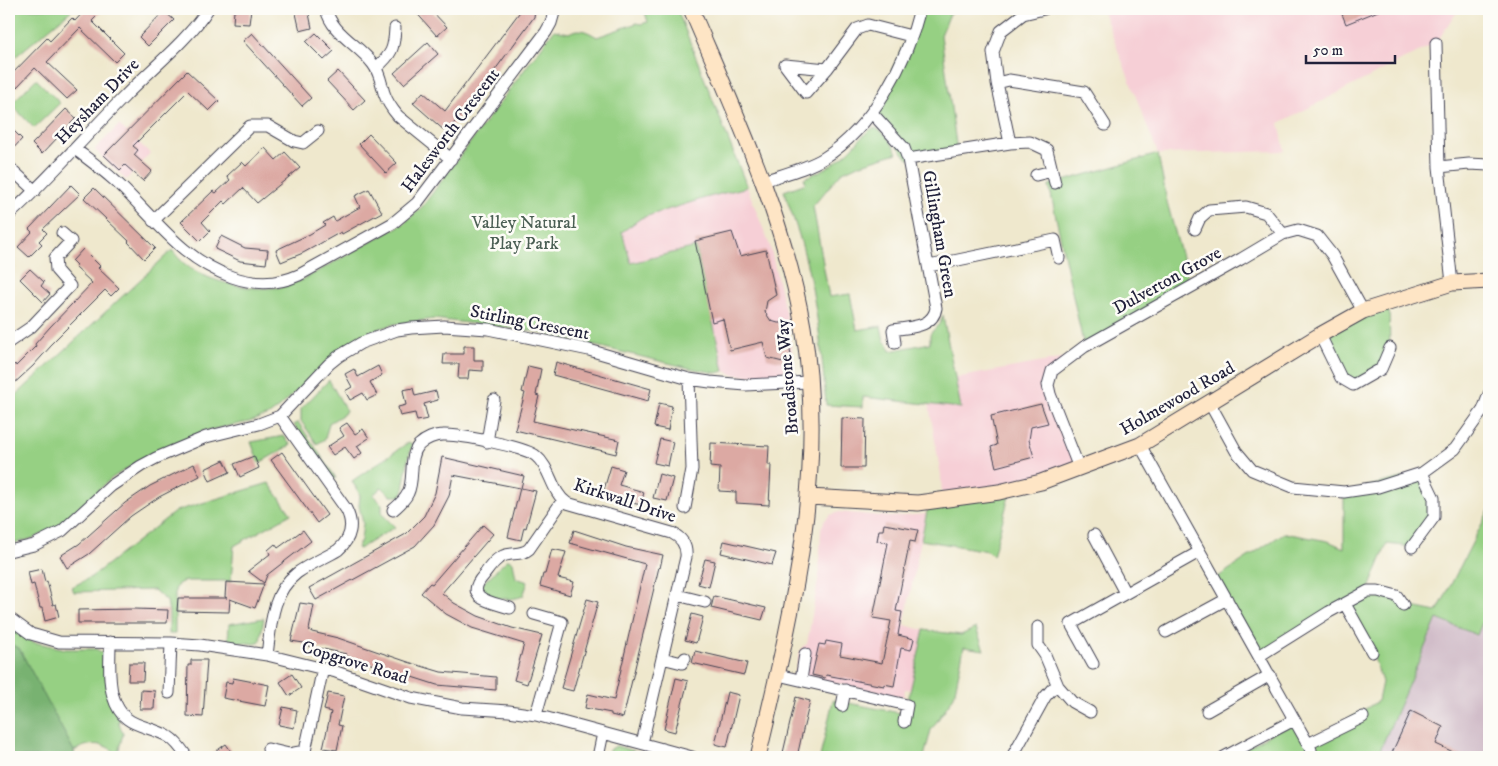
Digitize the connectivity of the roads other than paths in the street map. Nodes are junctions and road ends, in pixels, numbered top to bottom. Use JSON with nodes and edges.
{"nodes":[{"id":1,"x":208,"y":9,"type":"edge"},
{"id":2,"x":326,"y":9,"type":"edge"},
{"id":3,"x":555,"y":9,"type":"edge"},
{"id":4,"x":691,"y":9,"type":"edge"},
{"id":5,"x":920,"y":9,"type":"edge"},
{"id":6,"x":1044,"y":9,"type":"edge"},
{"id":7,"x":395,"y":28,"type":"dead end"},
{"id":8,"x":911,"y":36,"type":"junction"},
{"id":9,"x":1436,"y":43,"type":"dead end"},
{"id":10,"x":376,"y":68,"type":"junction"},
{"id":11,"x":827,"y":69,"type":"dead end"},
{"id":12,"x":997,"y":83,"type":"junction"},
{"id":13,"x":872,"y":113,"type":"junction"},
{"id":14,"x":1105,"y":125,"type":"dead end"},
{"id":15,"x":318,"y":131,"type":"dead end"},
{"id":16,"x":1010,"y":143,"type":"junction"},
{"id":17,"x":75,"y":149,"type":"junction"},
{"id":18,"x":451,"y":159,"type":"junction"},
{"id":19,"x":908,"y":159,"type":"junction"},
{"id":20,"x":1489,"y":165,"type":"edge"},
{"id":21,"x":9,"y":167,"type":"edge"},
{"id":22,"x":1439,"y":167,"type":"junction"},
{"id":23,"x":1036,"y":175,"type":"dead end"},
{"id":24,"x":763,"y":181,"type":"junction"},
{"id":25,"x":36,"y":191,"type":"junction"},
{"id":26,"x":9,"y":215,"type":"edge"},
{"id":27,"x":153,"y":221,"type":"junction"},
{"id":28,"x":1195,"y":229,"type":"dead end"},
{"id":29,"x":62,"y":233,"type":"dead end"},
{"id":30,"x":1283,"y":234,"type":"junction"},
{"id":31,"x":1059,"y":258,"type":"dead end"},
{"id":32,"x":929,"y":266,"type":"junction"},
{"id":33,"x":1489,"y":281,"type":"edge"},
{"id":34,"x":1452,"y":283,"type":"junction"},
{"id":35,"x":1363,"y":311,"type":"junction"},
{"id":36,"x":1320,"y":335,"type":"junction"},
{"id":37,"x":9,"y":342,"type":"edge"},
{"id":38,"x":895,"y":343,"type":"dead end"},
{"id":39,"x":1390,"y":348,"type":"dead end"},
{"id":40,"x":689,"y":379,"type":"junction"},
{"id":41,"x":809,"y":382,"type":"junction"},
{"id":42,"x":1489,"y":394,"type":"edge"},
{"id":43,"x":494,"y":400,"type":"dead end"},
{"id":44,"x":1209,"y":402,"type":"junction"},
{"id":45,"x":280,"y":416,"type":"junction"},
{"id":46,"x":487,"y":442,"type":"junction"},
{"id":47,"x":1140,"y":445,"type":"junction"},
{"id":48,"x":1080,"y":468,"type":"junction"},
{"id":49,"x":1422,"y":473,"type":"junction"},
{"id":50,"x":809,"y":497,"type":"junction"},
{"id":51,"x":563,"y":500,"type":"junction"},
{"id":52,"x":685,"y":508,"type":"dead end"},
{"id":53,"x":393,"y":510,"type":"dead end"},
{"id":54,"x":1094,"y":535,"type":"dead end"},
{"id":55,"x":1412,"y":547,"type":"dead end"},
{"id":56,"x":9,"y":551,"type":"edge"},
{"id":57,"x":1199,"y":552,"type":"junction"},
{"id":58,"x":1125,"y":593,"type":"junction"},
{"id":59,"x":677,"y":595,"type":"junction"},
{"id":60,"x":1227,"y":599,"type":"junction"},
{"id":61,"x":705,"y":602,"type":"dead end"},
{"id":62,"x":1345,"y":604,"type":"junction"},
{"id":63,"x":1403,"y":605,"type":"dead end"},
{"id":64,"x":510,"y":608,"type":"dead end"},
{"id":65,"x":534,"y":614,"type":"dead end"},
{"id":66,"x":9,"y":618,"type":"edge"},
{"id":67,"x":1038,"y":627,"type":"dead end"},
{"id":68,"x":1166,"y":632,"type":"dead end"},
{"id":69,"x":110,"y":642,"type":"junction"},
{"id":70,"x":171,"y":643,"type":"junction"},
{"id":71,"x":1372,"y":652,"type":"dead end"},
{"id":72,"x":805,"y":654,"type":"dead end"},
{"id":73,"x":267,"y":655,"type":"junction"},
{"id":74,"x":1258,"y":656,"type":"junction"},
{"id":75,"x":662,"y":658,"type":"junction"},
{"id":76,"x":685,"y":658,"type":"dead end"},
{"id":77,"x":1093,"y":664,"type":"dead end"},
{"id":78,"x":323,"y":668,"type":"junction"},
{"id":79,"x":778,"y":675,"type":"junction"},
{"id":80,"x":1270,"y":675,"type":"junction"},
{"id":81,"x":801,"y":680,"type":"junction"},
{"id":82,"x":1058,"y":686,"type":"junction"},
{"id":83,"x":845,"y":690,"type":"junction"},
{"id":84,"x":168,"y":694,"type":"dead end"},
{"id":85,"x":842,"y":706,"type":"dead end"},
{"id":86,"x":1207,"y":711,"type":"dead end"},
{"id":87,"x":1090,"y":712,"type":"dead end"},
{"id":88,"x":536,"y":715,"type":"junction"},
{"id":89,"x":1363,"y":717,"type":"dead end"},
{"id":90,"x":1294,"y":720,"type":"junction"},
{"id":91,"x":904,"y":722,"type":"dead end"},
{"id":92,"x":603,"y":733,"type":"junction"},
{"id":93,"x":642,"y":743,"type":"junction"},
{"id":94,"x":1308,"y":744,"type":"junction"},
{"id":95,"x":268,"y":749,"type":"dead end"},
{"id":96,"x":306,"y":754,"type":"edge"},
{"id":97,"x":187,"y":757,"type":"edge"},
{"id":98,"x":598,"y":757,"type":"edge"},
{"id":99,"x":692,"y":757,"type":"edge"},
{"id":100,"x":758,"y":757,"type":"edge"},
{"id":101,"x":1012,"y":757,"type":"edge"},
{"id":102,"x":1224,"y":757,"type":"edge"},
{"id":103,"x":1310,"y":757,"type":"edge"}],
"edges":[{"from":1,"to":17,"type":"street","name":"Heysham Drive"},
{"from":2,"to":10,"type":"street"},
{"from":3,"to":18,"type":"street","name":"Halesworth Crescent"},
{"from":4,"to":24,"type":"street","name":"Broadstone Way"},
{"from":5,"to":8,"type":"street"},
{"from":6,"to":12,"type":"street"},
{"from":7,"to":10,"type":"street"},
{"from":8,"to":11,"type":"street"},
{"from":8,"to":13,"type":"street"},
{"from":9,"to":22,"type":"street"},
{"from":10,"to":18,"type":"street"},
{"from":12,"to":14,"type":"street"},
{"from":12,"to":16,"type":"street"},
{"from":13,"to":19,"type":"street","name":"Gillingham Green"},
{"from":13,"to":24,"type":"street"},
{"from":15,"to":27,"type":"street"},
{"from":16,"to":19,"type":"street"},
{"from":16,"to":23,"type":"street"},
{"from":17,"to":25,"type":"street","name":"Heysham Drive"},
{"from":17,"to":27,"type":"street","name":"Halesworth Crescent"},
{"from":18,"to":27,"type":"street","name":"Halesworth Crescent"},
{"from":19,"to":32,"type":"street","name":"Gillingham Green"},
{"from":20,"to":22,"type":"street"},
{"from":21,"to":25,"type":"street"},
{"from":22,"to":34,"type":"street"},
{"from":24,"to":41,"type":"street","name":"Broadstone Way"},
{"from":25,"to":26,"type":"street","name":"Heysham Drive"},
{"from":28,"to":30,"type":"street"},
{"from":29,"to":37,"type":"street"},
{"from":30,"to":35,"type":"street","name":"Dulverton Grove"},
{"from":30,"to":48,"type":"street","name":"Dulverton Grove"},
{"from":31,"to":32,"type":"street"},
{"from":32,"to":38,"type":"street","name":"Gillingham Green"},
{"from":33,"to":34,"type":"street","name":"Holmewood Road"},
{"from":34,"to":35,"type":"street","name":"Holmewood Road"},
{"from":35,"to":36,"type":"street","name":"Holmewood Road"},
{"from":36,"to":39,"type":"street"},
{"from":36,"to":44,"type":"street","name":"Holmewood Road"},
{"from":40,"to":41,"type":"street","name":"Stirling Crescent"},
{"from":40,"to":45,"type":"street","name":"Stirling Crescent"},
{"from":40,"to":52,"type":"street"},
{"from":41,"to":50,"type":"street","name":"Broadstone Way"},
{"from":42,"to":49,"type":"street"},
{"from":43,"to":46,"type":"street"},
{"from":44,"to":47,"type":"street","name":"Holmewood Road"},
{"from":44,"to":49,"type":"street"},
{"from":45,"to":56,"type":"street","name":"Stirling Crescent"},
{"from":45,"to":73,"type":"street"},
{"from":46,"to":51,"type":"street","name":"Kirkwall Drive"},
{"from":46,"to":53,"type":"street","name":"Kirkwall Drive"},
{"from":47,"to":48,"type":"street","name":"Holmewood Road"},
{"from":47,"to":57,"type":"street"},
{"from":48,"to":50,"type":"street","name":"Holmewood Road"},
{"from":49,"to":55,"type":"street"},
{"from":50,"to":79,"type":"street","name":"Broadstone Way"},
{"from":51,"to":59,"type":"street","name":"Kirkwall Drive"},
{"from":51,"to":64,"type":"street"},
{"from":54,"to":58,"type":"street"},
{"from":57,"to":58,"type":"street"},
{"from":57,"to":60,"type":"street"},
{"from":58,"to":77,"type":"street"},
{"from":59,"to":61,"type":"street"},
{"from":59,"to":75,"type":"street","name":"Kirkwall Drive"},
{"from":60,"to":68,"type":"street"},
{"from":60,"to":74,"type":"street"},
{"from":62,"to":63,"type":"street"},
{"from":62,"to":71,"type":"street"},
{"from":62,"to":74,"type":"street"},
{"from":65,"to":88,"type":"street"},
{"from":66,"to":69,"type":"street","name":"Copgrove Road"},
{"from":67,"to":82,"type":"street"},
{"from":69,"to":70,"type":"street","name":"Copgrove Road"},
{"from":69,"to":97,"type":"street"},
{"from":70,"to":73,"type":"street","name":"Copgrove Road"},
{"from":70,"to":84,"type":"street"},
{"from":72,"to":81,"type":"street"},
{"from":73,"to":78,"type":"street","name":"Copgrove Road"},
{"from":74,"to":80,"type":"street"},
{"from":75,"to":76,"type":"street"},
{"from":75,"to":93,"type":"street","name":"Kirkwall Drive"},
{"from":78,"to":88,"type":"street","name":"Copgrove Road"},
{"from":78,"to":96,"type":"street"},
{"from":79,"to":81,"type":"street"},
{"from":79,"to":100,"type":"street","name":"Broadstone Way"},
{"from":80,"to":86,"type":"street"},
{"from":80,"to":90,"type":"street"},
{"from":81,"to":83,"type":"street"},
{"from":82,"to":87,"type":"street"},
{"from":82,"to":101,"type":"street"},
{"from":83,"to":85,"type":"street"},
{"from":83,"to":91,"type":"street"},
{"from":88,"to":92,"type":"street","name":"Copgrove Road"},
{"from":89,"to":94,"type":"street"},
{"from":90,"to":94,"type":"street"},
{"from":90,"to":102,"type":"street"},
{"from":92,"to":93,"type":"street","name":"Copgrove Road"},
{"from":92,"to":98,"type":"street"},
{"from":93,"to":99,"type":"street","name":"Copgrove Road"},
{"from":94,"to":103,"type":"street"},
{"from":95,"to":96,"type":"street"}]}
